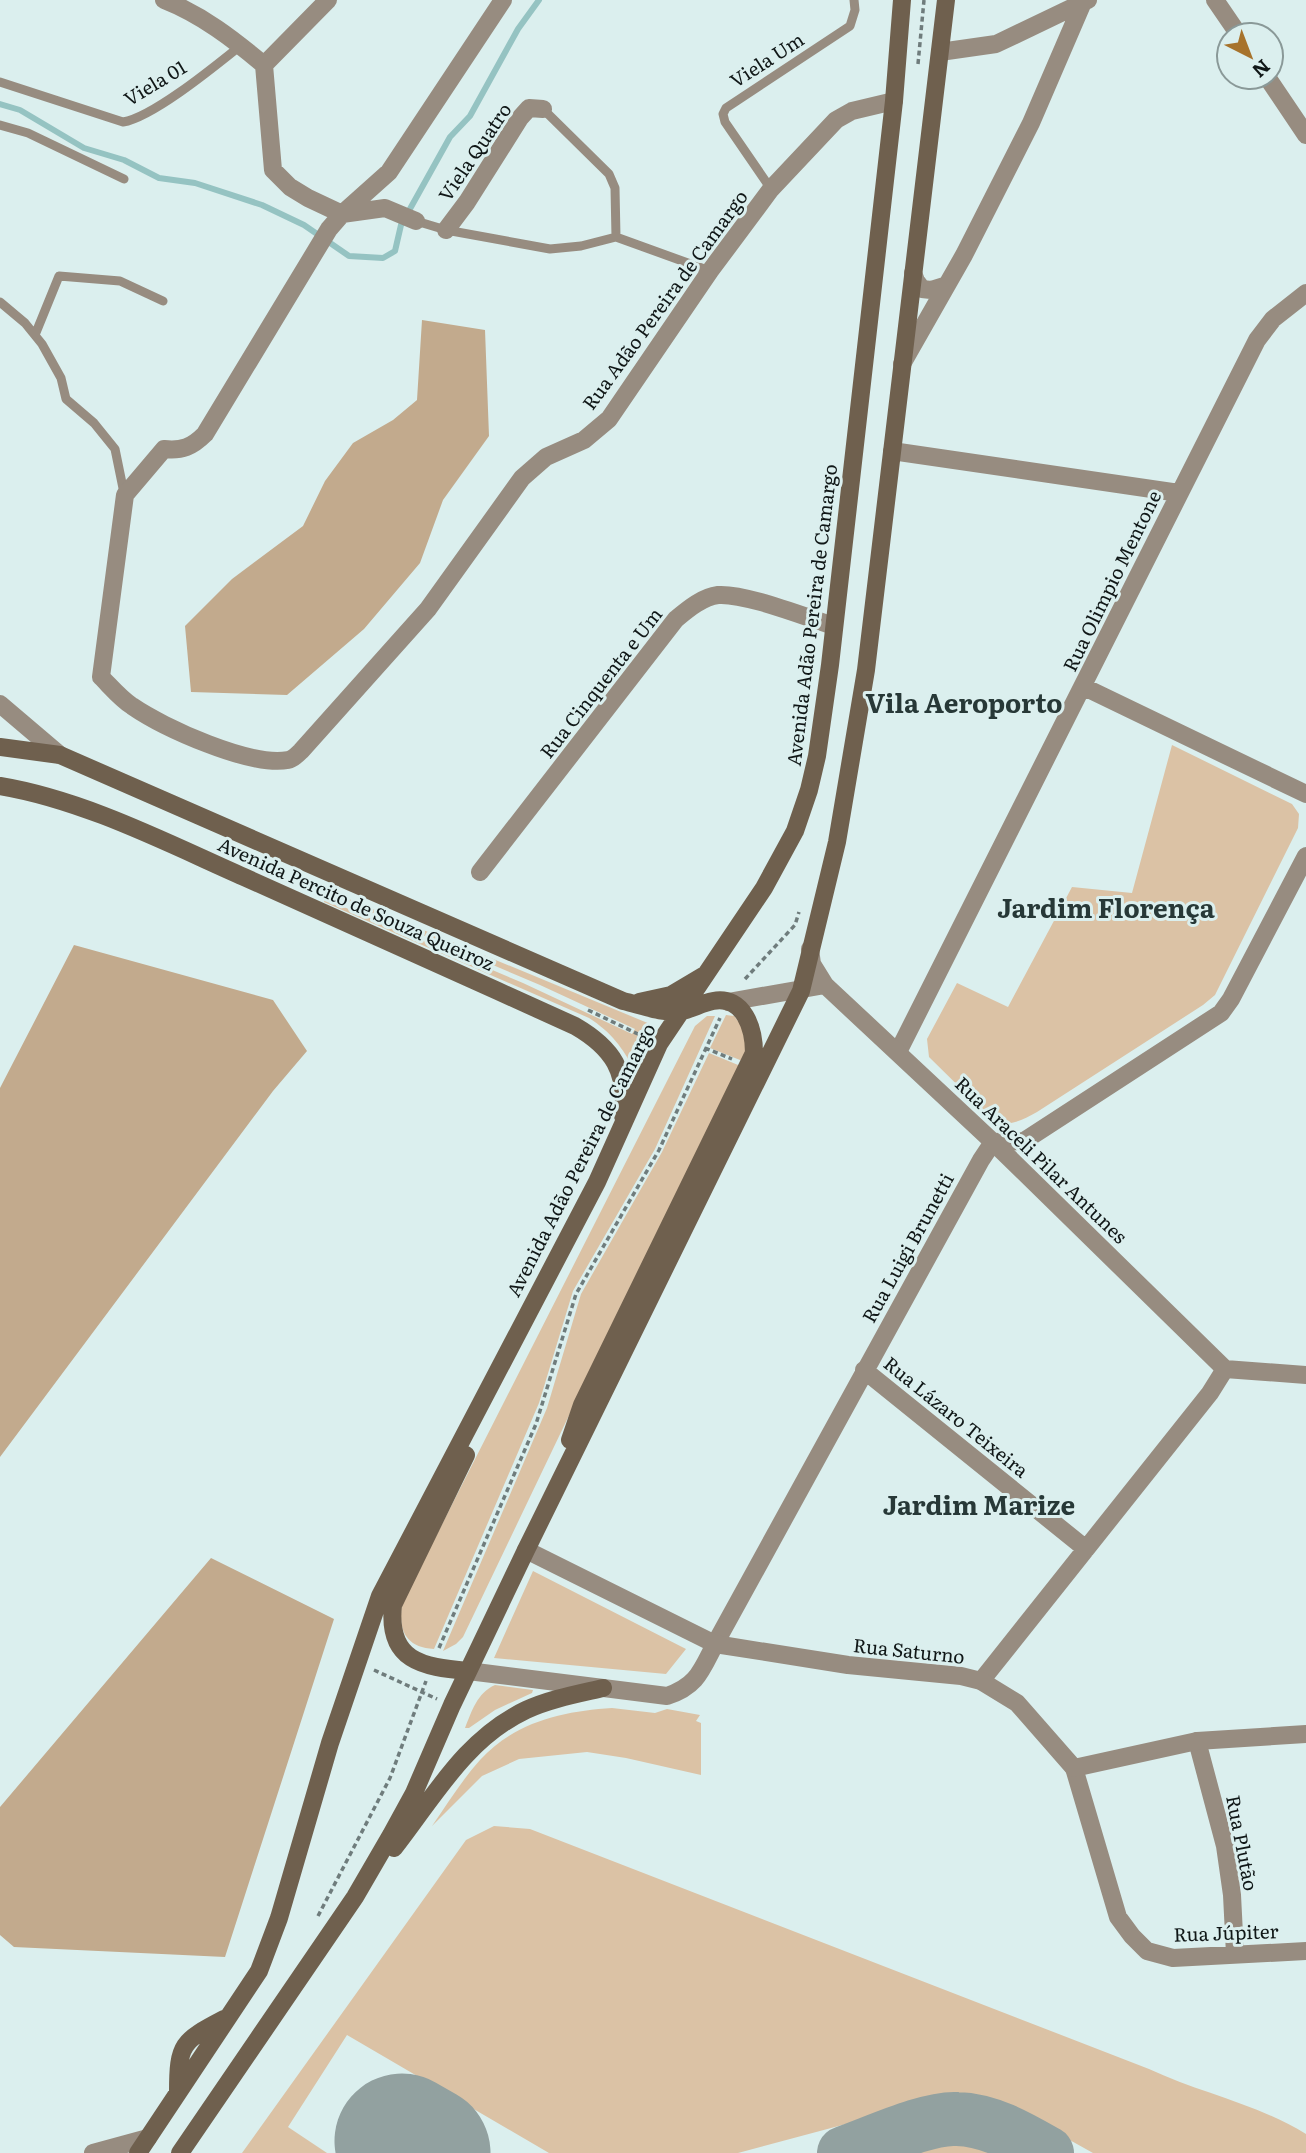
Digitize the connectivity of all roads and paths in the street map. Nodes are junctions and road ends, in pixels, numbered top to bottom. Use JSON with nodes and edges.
{"nodes":[{"id":1,"x":164,"y":0,"type":"edge"},
{"id":2,"x":328,"y":0,"type":"edge"},
{"id":3,"x":503,"y":0,"type":"edge"},
{"id":4,"x":855,"y":0,"type":"edge"},
{"id":5,"x":902,"y":0,"type":"edge"},
{"id":6,"x":946,"y":0,"type":"edge"},
{"id":7,"x":1215,"y":0,"type":"edge"},
{"id":8,"x":1085,"y":1,"type":"edge"},
{"id":9,"x":1229,"y":21,"type":"edge"},
{"id":10,"x":240,"y":46,"type":"junction"},
{"id":11,"x":940,"y":52,"type":"junction"},
{"id":12,"x":264,"y":65,"type":"junction"},
{"id":13,"x":0,"y":82,"type":"edge"},
{"id":14,"x":1276,"y":91,"type":"edge"},
{"id":15,"x":894,"y":101,"type":"junction"},
{"id":16,"x":543,"y":109,"type":"joint"},
{"id":17,"x":0,"y":125,"type":"edge"},
{"id":18,"x":1306,"y":135,"type":"edge"},
{"id":19,"x":124,"y":179,"type":"dead end"},
{"id":20,"x":771,"y":189,"type":"junction"},
{"id":21,"x":342,"y":214,"type":"junction"},
{"id":22,"x":416,"y":221,"type":"joint"},
{"id":23,"x":446,"y":230,"type":"junction"},
{"id":24,"x":616,"y":237,"type":"junction"},
{"id":25,"x":710,"y":271,"type":"junction"},
{"id":26,"x":913,"y":273,"type":"junction"},
{"id":27,"x":947,"y":285,"type":"junction"},
{"id":28,"x":1306,"y":293,"type":"edge"},
{"id":29,"x":163,"y":301,"type":"dead end"},
{"id":30,"x":0,"y":302,"type":"edge"},
{"id":31,"x":35,"y":335,"type":"junction"},
{"id":32,"x":900,"y":367,"type":"junction"},
{"id":33,"x":892,"y":451,"type":"junction"},
{"id":34,"x":1179,"y":494,"type":"junction"},
{"id":35,"x":125,"y":495,"type":"junction"},
{"id":36,"x":834,"y":626,"type":"junction"},
{"id":37,"x":1084,"y":687,"type":"junction"},
{"id":38,"x":0,"y":704,"type":"edge"},
{"id":39,"x":0,"y":747,"type":"edge"},
{"id":40,"x":60,"y":755,"type":"junction"},
{"id":41,"x":0,"y":786,"type":"edge"},
{"id":42,"x":1306,"y":794,"type":"edge"},
{"id":43,"x":1306,"y":856,"type":"edge"},
{"id":44,"x":480,"y":872,"type":"dead end"},
{"id":45,"x":810,"y":949,"type":"junction"},
{"id":46,"x":708,"y":972,"type":"junction"},
{"id":47,"x":825,"y":985,"type":"junction"},
{"id":48,"x":801,"y":991,"type":"junction"},
{"id":49,"x":630,"y":1002,"type":"junction"},
{"id":50,"x":729,"y":1002,"type":"junction"},
{"id":51,"x":682,"y":1011,"type":"junction"},
{"id":52,"x":898,"y":1052,"type":"junction"},
{"id":53,"x":622,"y":1130,"type":"junction"},
{"id":54,"x":993,"y":1142,"type":"junction"},
{"id":55,"x":1225,"y":1369,"type":"junction"},
{"id":56,"x":864,"y":1370,"type":"junction"},
{"id":57,"x":497,"y":1372,"type":"junction"},
{"id":58,"x":1306,"y":1375,"type":"edge"},
{"id":59,"x":548,"y":1505,"type":"junction"},
{"id":60,"x":1086,"y":1549,"type":"junction"},
{"id":61,"x":526,"y":1550,"type":"junction"},
{"id":62,"x":490,"y":1626,"type":"junction"},
{"id":63,"x":682,"y":1628,"type":"junction"},
{"id":64,"x":715,"y":1644,"type":"junction"},
{"id":65,"x":369,"y":1667,"type":"dead end"},
{"id":66,"x":431,"y":1668,"type":"junction"},
{"id":67,"x":468,"y":1671,"type":"junction"},
{"id":68,"x":981,"y":1681,"type":"junction"},
{"id":69,"x":694,"y":1683,"type":"junction"},
{"id":70,"x":603,"y":1688,"type":"junction"},
{"id":71,"x":422,"y":1692,"type":"junction"},
{"id":72,"x":452,"y":1705,"type":"junction"},
{"id":73,"x":1306,"y":1734,"type":"edge"},
{"id":74,"x":1198,"y":1741,"type":"junction"},
{"id":75,"x":1074,"y":1768,"type":"junction"},
{"id":76,"x":355,"y":1897,"type":"junction"},
{"id":77,"x":313,"y":1924,"type":"dead end"},
{"id":78,"x":1147,"y":1951,"type":"joint"},
{"id":79,"x":1306,"y":1951,"type":"edge"},
{"id":80,"x":1235,"y":1954,"type":"junction"},
{"id":81,"x":143,"y":2146,"type":"edge"},
{"id":82,"x":101,"y":2152,"type":"edge"},
{"id":83,"x":180,"y":2153,"type":"edge"}],
"edges":[{"from":1,"to":10,"type":"street"},
{"from":2,"to":12,"type":"street"},
{"from":3,"to":21,"type":"street"},
{"from":4,"to":20,"type":"lane","name":"Viela Um"},
{"from":5,"to":15,"type":"main road","name":"Avenida Adão Pereira de Camargo"},
{"from":6,"to":11,"type":"main road"},
{"from":7,"to":9,"type":"street"},
{"from":8,"to":11,"type":"street"},
{"from":8,"to":27,"type":"street"},
{"from":10,"to":12,"type":"street"},
{"from":10,"to":13,"type":"lane","name":"Viela 01"},
{"from":11,"to":26,"type":"main road"},
{"from":12,"to":21,"type":"street"},
{"from":14,"to":18,"type":"street"},
{"from":15,"to":20,"type":"street","name":"Rua Adão Pereira de Camargo"},
{"from":15,"to":36,"type":"main road","name":"Avenida Adão Pereira de Camargo"},
{"from":16,"to":23,"type":"street","name":"Viela Quatro"},
{"from":16,"to":24,"type":"lane"},
{"from":17,"to":19,"type":"lane"},
{"from":20,"to":25,"type":"street","name":"Rua Adão Pereira de Camargo"},
{"from":21,"to":22,"type":"street"},
{"from":21,"to":35,"type":"street"},
{"from":22,"to":23,"type":"lane"},
{"from":23,"to":24,"type":"lane"},
{"from":24,"to":25,"type":"lane"},
{"from":25,"to":35,"type":"street","name":"Rua Adão Pereira de Camargo"},
{"from":26,"to":27,"type":"street"},
{"from":26,"to":32,"type":"main road"},
{"from":27,"to":32,"type":"street"},
{"from":28,"to":34,"type":"street","name":"Rua Olimpio Mentone"},
{"from":29,"to":31,"type":"lane"},
{"from":30,"to":31,"type":"lane"},
{"from":31,"to":35,"type":"lane"},
{"from":32,"to":33,"type":"main road"},
{"from":33,"to":34,"type":"street"},
{"from":33,"to":45,"type":"main road"},
{"from":34,"to":37,"type":"street","name":"Rua Olimpio Mentone"},
{"from":36,"to":44,"type":"street","name":"Rua Cinquenta e Um"},
{"from":36,"to":46,"type":"main road","name":"Avenida Adão Pereira de Camargo"},
{"from":37,"to":42,"type":"street"},
{"from":37,"to":52,"type":"street","name":"Rua Olimpio Mentone"},
{"from":38,"to":40,"type":"street"},
{"from":39,"to":40,"type":"main road","name":"Avenida Percito de Souza Queiroz"},
{"from":40,"to":49,"type":"main road","name":"Avenida Percito de Souza Queiroz"},
{"from":41,"to":53,"type":"main road","name":"Avenida Percito de Souza Queiroz"},
{"from":43,"to":54,"type":"street"},
{"from":45,"to":47,"type":"street","name":"Rua Araceli Pilar Antunes"},
{"from":45,"to":48,"type":"main road"},
{"from":46,"to":49,"type":"main road"},
{"from":46,"to":51,"type":"main road","name":"Avenida Adão Pereira de Camargo"},
{"from":47,"to":48,"type":"street"},
{"from":47,"to":52,"type":"street","name":"Rua Araceli Pilar Antunes"},
{"from":48,"to":50,"type":"street"},
{"from":48,"to":59,"type":"main road"},
{"from":49,"to":51,"type":"main road","name":"Avenida Percito de Souza Queiroz"},
{"from":50,"to":51,"type":"main road"},
{"from":50,"to":59,"type":"main road"},
{"from":50,"to":66,"type":"path"},
{"from":51,"to":53,"type":"main road","name":"Avenida Adão Pereira de Camargo"},
{"from":52,"to":54,"type":"street","name":"Rua Araceli Pilar Antunes"},
{"from":53,"to":57,"type":"main road","name":"Avenida Adão Pereira de Camargo"},
{"from":54,"to":55,"type":"street","name":"Rua Araceli Pilar Antunes"},
{"from":54,"to":56,"type":"street","name":"Rua Luigi Brunetti"},
{"from":55,"to":58,"type":"street"},
{"from":55,"to":60,"type":"street"},
{"from":56,"to":60,"type":"street","name":"Rua Lázaro Teixeira"},
{"from":56,"to":64,"type":"street","name":"Rua Luigi Brunetti"},
{"from":57,"to":66,"type":"main road"},
{"from":57,"to":81,"type":"main road","name":"Avenida Adão Pereira de Camargo"},
{"from":59,"to":61,"type":"main road"},
{"from":60,"to":68,"type":"street"},
{"from":61,"to":62,"type":"main road"},
{"from":61,"to":63,"type":"street","name":"Rua Saturno"},
{"from":62,"to":66,"type":"main road"},
{"from":62,"to":67,"type":"main road"},
{"from":63,"to":64,"type":"street","name":"Rua Saturno"},
{"from":63,"to":69,"type":"street"},
{"from":64,"to":68,"type":"street","name":"Rua Saturno"},
{"from":64,"to":69,"type":"street","name":"Rua Luigi Brunetti"},
{"from":65,"to":71,"type":"path"},
{"from":66,"to":67,"type":"main road"},
{"from":66,"to":71,"type":"path"},
{"from":67,"to":70,"type":"street"},
{"from":67,"to":72,"type":"main road"},
{"from":68,"to":75,"type":"street","name":"Rua Saturno"},
{"from":69,"to":70,"type":"street"},
{"from":70,"to":76,"type":"main road"},
{"from":71,"to":72,"type":"path"},
{"from":71,"to":77,"type":"path"},
{"from":72,"to":76,"type":"main road"},
{"from":73,"to":74,"type":"street"},
{"from":74,"to":75,"type":"street"},
{"from":74,"to":80,"type":"street","name":"Rua Plutão"},
{"from":75,"to":78,"type":"street","name":"Rua Saturno"},
{"from":76,"to":83,"type":"main road"},
{"from":78,"to":80,"type":"street","name":"Rua Júpiter"},
{"from":79,"to":80,"type":"street","name":"Rua Júpiter"},
{"from":81,"to":82,"type":"street"}]}
